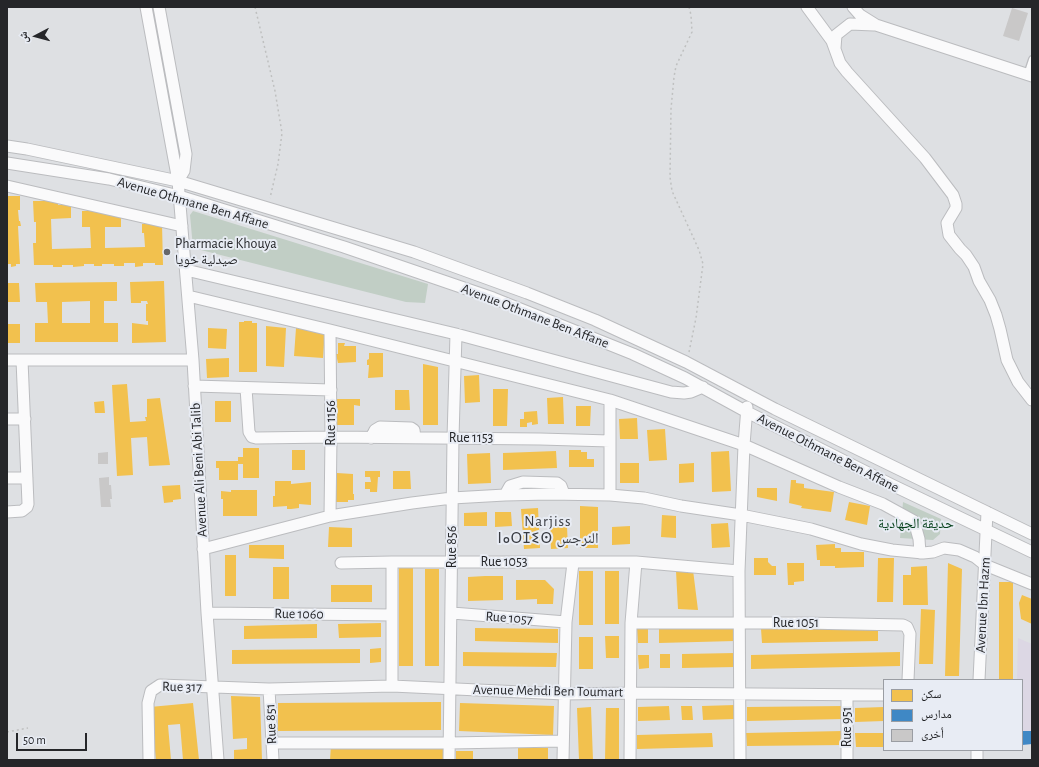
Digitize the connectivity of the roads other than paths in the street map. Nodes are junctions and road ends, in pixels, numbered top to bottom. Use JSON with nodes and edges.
{"nodes":[{"id":1,"x":146,"y":7,"type":"edge"},
{"id":2,"x":159,"y":7,"type":"edge"},
{"id":3,"x":808,"y":7,"type":"edge"},
{"id":4,"x":853,"y":7,"type":"edge"},
{"id":5,"x":876,"y":25,"type":"junction"},
{"id":6,"x":835,"y":50,"type":"junction"},
{"id":7,"x":1032,"y":59,"type":"edge"},
{"id":8,"x":1029,"y":75,"type":"edge"},
{"id":9,"x":7,"y":146,"type":"edge"},
{"id":10,"x":7,"y":163,"type":"edge"},
{"id":11,"x":178,"y":181,"type":"junction"},
{"id":12,"x":7,"y":186,"type":"edge"},
{"id":13,"x":179,"y":196,"type":"junction"},
{"id":14,"x":182,"y":226,"type":"junction"},
{"id":15,"x":186,"y":270,"type":"junction"},
{"id":16,"x":188,"y":296,"type":"junction"},
{"id":17,"x":330,"y":330,"type":"junction"},
{"id":18,"x":456,"y":334,"type":"junction"},
{"id":19,"x":7,"y":360,"type":"edge"},
{"id":20,"x":22,"y":360,"type":"junction"},
{"id":21,"x":193,"y":360,"type":"junction"},
{"id":22,"x":454,"y":361,"type":"junction"},
{"id":23,"x":194,"y":386,"type":"junction"},
{"id":24,"x":246,"y":388,"type":"junction"},
{"id":25,"x":703,"y":388,"type":"junction"},
{"id":26,"x":331,"y":390,"type":"junction"},
{"id":27,"x":748,"y":394,"type":"junction"},
{"id":28,"x":610,"y":400,"type":"junction"},
{"id":29,"x":1032,"y":400,"type":"edge"},
{"id":30,"x":747,"y":412,"type":"junction"},
{"id":31,"x":7,"y":419,"type":"edge"},
{"id":32,"x":25,"y":419,"type":"junction"},
{"id":33,"x":331,"y":437,"type":"junction"},
{"id":34,"x":453,"y":438,"type":"junction"},
{"id":35,"x":610,"y":441,"type":"junction"},
{"id":36,"x":744,"y":445,"type":"junction"},
{"id":37,"x":7,"y":478,"type":"edge"},
{"id":38,"x":28,"y":478,"type":"junction"},
{"id":39,"x":610,"y":495,"type":"junction"},
{"id":40,"x":452,"y":498,"type":"junction"},
{"id":41,"x":7,"y":512,"type":"edge"},
{"id":42,"x":987,"y":512,"type":"junction"},
{"id":43,"x":741,"y":515,"type":"junction"},
{"id":44,"x":330,"y":516,"type":"junction"},
{"id":45,"x":987,"y":531,"type":"junction"},
{"id":46,"x":1032,"y":534,"type":"edge"},
{"id":47,"x":203,"y":549,"type":"junction"},
{"id":48,"x":1032,"y":552,"type":"edge"},
{"id":49,"x":920,"y":553,"type":"junction"},
{"id":50,"x":392,"y":562,"type":"junction"},
{"id":51,"x":452,"y":562,"type":"junction"},
{"id":52,"x":636,"y":562,"type":"junction"},
{"id":53,"x":341,"y":563,"type":"dead end"},
{"id":54,"x":573,"y":563,"type":"junction"},
{"id":55,"x":985,"y":565,"type":"junction"},
{"id":56,"x":740,"y":571,"type":"junction"},
{"id":57,"x":1032,"y":584,"type":"edge"},
{"id":58,"x":207,"y":613,"type":"junction"},
{"id":59,"x":452,"y":613,"type":"junction"},
{"id":60,"x":392,"y":615,"type":"junction"},
{"id":61,"x":566,"y":622,"type":"junction"},
{"id":62,"x":631,"y":623,"type":"junction"},
{"id":63,"x":740,"y":624,"type":"junction"},
{"id":64,"x":908,"y":679,"type":"edge"},
{"id":65,"x":979,"y":679,"type":"edge"},
{"id":66,"x":392,"y":686,"type":"junction"},
{"id":67,"x":212,"y":688,"type":"junction"},
{"id":68,"x":269,"y":689,"type":"junction"},
{"id":69,"x":451,"y":689,"type":"junction"},
{"id":70,"x":630,"y":693,"type":"junction"},
{"id":71,"x":564,"y":694,"type":"junction"},
{"id":72,"x":739,"y":694,"type":"junction"},
{"id":73,"x":847,"y":695,"type":"junction"},
{"id":74,"x":883,"y":696,"type":"edge"},
{"id":75,"x":563,"y":741,"type":"junction"},
{"id":76,"x":272,"y":743,"type":"junction"},
{"id":77,"x":450,"y":743,"type":"junction"},
{"id":78,"x":149,"y":760,"type":"edge"},
{"id":79,"x":218,"y":760,"type":"edge"},
{"id":80,"x":273,"y":760,"type":"edge"},
{"id":81,"x":449,"y":760,"type":"edge"},
{"id":82,"x":563,"y":760,"type":"edge"},
{"id":83,"x":630,"y":760,"type":"edge"},
{"id":84,"x":740,"y":760,"type":"edge"},
{"id":85,"x":847,"y":760,"type":"edge"}],
"edges":[{"from":1,"to":11,"type":"street","name":"Avenue Ali Beni Abi Talib"},
{"from":2,"to":11,"type":"street"},
{"from":3,"to":6,"type":"street"},
{"from":4,"to":5,"type":"street"},
{"from":5,"to":6,"type":"street"},
{"from":5,"to":8,"type":"street"},
{"from":6,"to":29,"type":"street"},
{"from":7,"to":8,"type":"lane"},
{"from":9,"to":11,"type":"street","name":"Avenue Othmane Ben Affane"},
{"from":10,"to":13,"type":"street","name":"Avenue Othmane Ben Affane"},
{"from":11,"to":13,"type":"street","name":"Avenue Ali Beni Abi Talib"},
{"from":11,"to":27,"type":"street","name":"Avenue Othmane Ben Affane"},
{"from":12,"to":14,"type":"street"},
{"from":13,"to":14,"type":"street","name":"Avenue Ali Beni Abi Talib"},
{"from":13,"to":25,"type":"street","name":"Avenue Othmane Ben Affane"},
{"from":14,"to":15,"type":"street","name":"Avenue Ali Beni Abi Talib"},
{"from":15,"to":16,"type":"street","name":"Avenue Ali Beni Abi Talib"},
{"from":15,"to":18,"type":"street"},
{"from":16,"to":17,"type":"street"},
{"from":16,"to":21,"type":"street","name":"Avenue Ali Beni Abi Talib"},
{"from":17,"to":22,"type":"street"},
{"from":17,"to":26,"type":"street","name":"Rue 1156"},
{"from":18,"to":22,"type":"street","name":"Rue 856"},
{"from":18,"to":25,"type":"street"},
{"from":19,"to":20,"type":"street"},
{"from":20,"to":21,"type":"street"},
{"from":20,"to":32,"type":"street"},
{"from":21,"to":23,"type":"street","name":"Avenue Ali Beni Abi Talib"},
{"from":22,"to":28,"type":"street"},
{"from":22,"to":34,"type":"street","name":"Rue 856"},
{"from":23,"to":24,"type":"street"},
{"from":23,"to":47,"type":"street","name":"Avenue Ali Beni Abi Talib"},
{"from":24,"to":26,"type":"street"},
{"from":24,"to":33,"type":"street","name":"Rue 1153"},
{"from":25,"to":30,"type":"street","name":"Avenue Othmane Ben Affane"},
{"from":26,"to":33,"type":"street","name":"Rue 1156"},
{"from":27,"to":30,"type":"street"},
{"from":27,"to":42,"type":"street","name":"Avenue Othmane Ben Affane"},
{"from":28,"to":35,"type":"street"},
{"from":28,"to":36,"type":"street"},
{"from":30,"to":36,"type":"street"},
{"from":30,"to":45,"type":"street","name":"Avenue Othmane Ben Affane"},
{"from":31,"to":32,"type":"street"},
{"from":32,"to":38,"type":"street"},
{"from":33,"to":34,"type":"street","name":"Rue 1153"},
{"from":33,"to":44,"type":"street","name":"Rue 1156"},
{"from":34,"to":35,"type":"street","name":"Rue 1153"},
{"from":34,"to":40,"type":"street","name":"Rue 856"},
{"from":35,"to":39,"type":"street"},
{"from":36,"to":43,"type":"street"},
{"from":36,"to":49,"type":"street"},
{"from":37,"to":38,"type":"street"},
{"from":38,"to":41,"type":"street"},
{"from":39,"to":40,"type":"street"},
{"from":39,"to":43,"type":"street"},
{"from":40,"to":44,"type":"street"},
{"from":40,"to":51,"type":"street","name":"Rue 856"},
{"from":42,"to":45,"type":"street","name":"Avenue Ibn Hazm"},
{"from":42,"to":46,"type":"street","name":"Avenue Othmane Ben Affane"},
{"from":43,"to":49,"type":"street"},
{"from":43,"to":56,"type":"street"},
{"from":44,"to":47,"type":"street"},
{"from":45,"to":48,"type":"street","name":"Avenue Othmane Ben Affane"},
{"from":45,"to":55,"type":"street","name":"Avenue Ibn Hazm"},
{"from":47,"to":58,"type":"street","name":"Avenue Ali Beni Abi Talib"},
{"from":49,"to":55,"type":"street"},
{"from":50,"to":51,"type":"street","name":"Rue 1053"},
{"from":50,"to":53,"type":"street","name":"Rue 1053"},
{"from":50,"to":60,"type":"street"},
{"from":51,"to":54,"type":"street","name":"Rue 1053"},
{"from":51,"to":59,"type":"street","name":"Rue 856"},
{"from":52,"to":54,"type":"street","name":"Rue 1053"},
{"from":52,"to":56,"type":"street","name":"Rue 1053"},
{"from":52,"to":62,"type":"street"},
{"from":54,"to":61,"type":"street"},
{"from":55,"to":57,"type":"street"},
{"from":55,"to":65,"type":"street","name":"Avenue Ibn Hazm"},
{"from":56,"to":63,"type":"street"},
{"from":58,"to":60,"type":"street","name":"Rue 1060"},
{"from":58,"to":67,"type":"street","name":"Avenue Ali Beni Abi Talib"},
{"from":59,"to":61,"type":"street","name":"Rue 1057"},
{"from":59,"to":69,"type":"street","name":"Rue 856"},
{"from":60,"to":66,"type":"street"},
{"from":61,"to":71,"type":"street"},
{"from":62,"to":63,"type":"street","name":"Rue 1051"},
{"from":62,"to":70,"type":"street"},
{"from":63,"to":64,"type":"street","name":"Rue 1051"},
{"from":63,"to":72,"type":"street"},
{"from":66,"to":68,"type":"street","name":"Avenue Mehdi Ben Toumart"},
{"from":66,"to":69,"type":"street","name":"Avenue Mehdi Ben Toumart"},
{"from":67,"to":68,"type":"street","name":"Avenue Mehdi Ben Toumart"},
{"from":67,"to":78,"type":"street","name":"Rue 317"},
{"from":67,"to":79,"type":"street","name":"Avenue Ali Beni Abi Talib"},
{"from":68,"to":76,"type":"street","name":"Rue 851"},
{"from":69,"to":71,"type":"street","name":"Avenue Mehdi Ben Toumart"},
{"from":69,"to":77,"type":"street","name":"Rue 856"},
{"from":70,"to":71,"type":"street","name":"Avenue Mehdi Ben Toumart"},
{"from":70,"to":72,"type":"street","name":"Avenue Mehdi Ben Toumart"},
{"from":70,"to":83,"type":"street"},
{"from":71,"to":75,"type":"street"},
{"from":72,"to":73,"type":"street","name":"Avenue Mehdi Ben Toumart"},
{"from":72,"to":84,"type":"street"},
{"from":73,"to":74,"type":"street","name":"Avenue Mehdi Ben Toumart"},
{"from":73,"to":85,"type":"street","name":"Rue 951"},
{"from":75,"to":77,"type":"street"},
{"from":75,"to":82,"type":"street"},
{"from":76,"to":77,"type":"street"},
{"from":76,"to":80,"type":"street","name":"Rue 851"},
{"from":77,"to":81,"type":"street","name":"Rue 856"}]}
